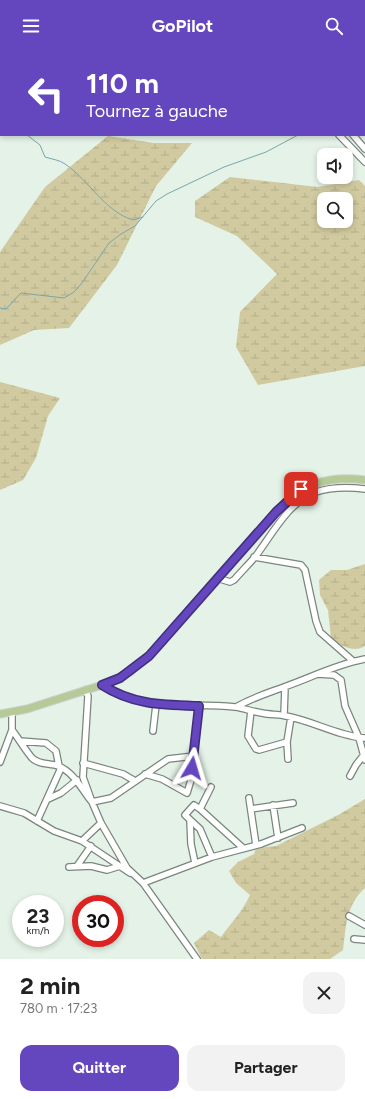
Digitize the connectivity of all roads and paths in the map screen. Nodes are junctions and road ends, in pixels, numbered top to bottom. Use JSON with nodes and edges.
{"nodes":[{"id":1,"x":340,"y":136,"type":"edge"},
{"id":2,"x":354,"y":136,"type":"edge"},
{"id":3,"x":365,"y":149,"type":"edge"},
{"id":4,"x":365,"y":162,"type":"edge"},
{"id":5,"x":365,"y":480,"type":"edge"},
{"id":6,"x":365,"y":489,"type":"edge"},
{"id":7,"x":254,"y":557,"type":"junction"},
{"id":8,"x":217,"y":578,"type":"junction"},
{"id":9,"x":365,"y":659,"type":"edge"},
{"id":10,"x":353,"y":661,"type":"junction"},
{"id":11,"x":316,"y":674,"type":"junction"},
{"id":12,"x":102,"y":685,"type":"junction"},
{"id":13,"x":285,"y":687,"type":"junction"},
{"id":14,"x":85,"y":690,"type":"junction"},
{"id":15,"x":156,"y":705,"type":"junction"},
{"id":16,"x":199,"y":706,"type":"junction"},
{"id":17,"x":236,"y":707,"type":"junction"},
{"id":18,"x":251,"y":711,"type":"junction"},
{"id":19,"x":12,"y":713,"type":"junction"},
{"id":20,"x":0,"y":714,"type":"edge"},
{"id":21,"x":284,"y":715,"type":"junction"},
{"id":22,"x":291,"y":717,"type":"junction"},
{"id":23,"x":12,"y":730,"type":"junction"},
{"id":24,"x":153,"y":731,"type":"dead end"},
{"id":25,"x":362,"y":738,"type":"edge"},
{"id":26,"x":20,"y":741,"type":"junction"},
{"id":27,"x":287,"y":742,"type":"junction"},
{"id":28,"x":194,"y":756,"type":"junction"},
{"id":29,"x":288,"y":758,"type":"dead end"},
{"id":30,"x":364,"y":758,"type":"edge"},
{"id":31,"x":0,"y":762,"type":"edge"},
{"id":32,"x":83,"y":763,"type":"junction"},
{"id":33,"x":60,"y":767,"type":"junction"},
{"id":34,"x":145,"y":774,"type":"junction"},
{"id":35,"x":350,"y":776,"type":"dead end"},
{"id":36,"x":76,"y":780,"type":"junction"},
{"id":37,"x":135,"y":781,"type":"junction"},
{"id":38,"x":211,"y":786,"type":"dead end"},
{"id":39,"x":249,"y":798,"type":"dead end"},
{"id":40,"x":48,"y":799,"type":"junction"},
{"id":41,"x":92,"y":802,"type":"junction"},
{"id":42,"x":293,"y":803,"type":"dead end"},
{"id":43,"x":273,"y":805,"type":"junction"},
{"id":44,"x":0,"y":806,"type":"edge"},
{"id":45,"x":250,"y":809,"type":"junction"},
{"id":46,"x":200,"y":810,"type":"junction"},
{"id":47,"x":37,"y":821,"type":"junction"},
{"id":48,"x":190,"y":821,"type":"junction"},
{"id":49,"x":101,"y":823,"type":"junction"},
{"id":50,"x":302,"y":828,"type":"dead end"},
{"id":51,"x":278,"y":838,"type":"junction"},
{"id":52,"x":82,"y":841,"type":"junction"},
{"id":53,"x":256,"y":845,"type":"junction"},
{"id":54,"x":91,"y":846,"type":"junction"},
{"id":55,"x":243,"y":848,"type":"junction"},
{"id":56,"x":212,"y":856,"type":"junction"},
{"id":57,"x":195,"y":863,"type":"junction"},
{"id":58,"x":77,"y":866,"type":"junction"},
{"id":59,"x":120,"y":866,"type":"junction"},
{"id":60,"x":68,"y":867,"type":"dead end"},
{"id":61,"x":141,"y":881,"type":"junction"},
{"id":62,"x":349,"y":916,"type":"dead end"},
{"id":63,"x":365,"y":925,"type":"edge"},
{"id":64,"x":354,"y":939,"type":"dead end"},
{"id":65,"x":365,"y":940,"type":"edge"},
{"id":66,"x":197,"y":959,"type":"edge"}],
"edges":[{"from":1,"to":4,"type":"street"},
{"from":2,"to":3,"type":"street"},
{"from":5,"to":8,"type":"main road"},
{"from":6,"to":7,"type":"street"},
{"from":7,"to":8,"type":"street"},
{"from":7,"to":10,"type":"street"},
{"from":8,"to":12,"type":"main road"},
{"from":9,"to":10,"type":"street"},
{"from":10,"to":11,"type":"street"},
{"from":11,"to":13,"type":"street"},
{"from":11,"to":25,"type":"street"},
{"from":12,"to":14,"type":"main road"},
{"from":12,"to":15,"type":"street"},
{"from":13,"to":17,"type":"street"},
{"from":13,"to":21,"type":"street"},
{"from":14,"to":19,"type":"main road"},
{"from":14,"to":32,"type":"street"},
{"from":15,"to":16,"type":"street"},
{"from":15,"to":24,"type":"street"},
{"from":16,"to":17,"type":"street"},
{"from":16,"to":28,"type":"street"},
{"from":17,"to":18,"type":"street"},
{"from":18,"to":21,"type":"street"},
{"from":18,"to":27,"type":"street"},
{"from":19,"to":20,"type":"main road"},
{"from":19,"to":23,"type":"street"},
{"from":21,"to":22,"type":"street"},
{"from":22,"to":25,"type":"street"},
{"from":22,"to":27,"type":"street"},
{"from":23,"to":26,"type":"street"},
{"from":23,"to":31,"type":"street"},
{"from":25,"to":30,"type":"street"},
{"from":26,"to":33,"type":"street"},
{"from":26,"to":33,"type":"street"},
{"from":27,"to":29,"type":"street"},
{"from":28,"to":34,"type":"street"},
{"from":28,"to":34,"type":"street"},
{"from":30,"to":35,"type":"street"},
{"from":32,"to":37,"type":"street"},
{"from":32,"to":41,"type":"street"},
{"from":33,"to":36,"type":"street"},
{"from":33,"to":40,"type":"street"},
{"from":34,"to":37,"type":"street"},
{"from":36,"to":40,"type":"street"},
{"from":36,"to":41,"type":"street"},
{"from":37,"to":41,"type":"street"},
{"from":38,"to":46,"type":"street"},
{"from":39,"to":45,"type":"street"},
{"from":40,"to":47,"type":"street"},
{"from":41,"to":49,"type":"street"},
{"from":42,"to":43,"type":"street"},
{"from":43,"to":45,"type":"street"},
{"from":43,"to":51,"type":"street"},
{"from":44,"to":47,"type":"street"},
{"from":45,"to":53,"type":"street"},
{"from":46,"to":48,"type":"street"},
{"from":46,"to":55,"type":"street"},
{"from":47,"to":52,"type":"street"},
{"from":48,"to":56,"type":"street"},
{"from":48,"to":57,"type":"street"},
{"from":49,"to":52,"type":"street"},
{"from":49,"to":61,"type":"street"},
{"from":50,"to":51,"type":"street"},
{"from":51,"to":53,"type":"street"},
{"from":52,"to":54,"type":"street"},
{"from":53,"to":55,"type":"street"},
{"from":54,"to":58,"type":"street"},
{"from":54,"to":59,"type":"street"},
{"from":55,"to":56,"type":"street"},
{"from":56,"to":57,"type":"street"},
{"from":57,"to":61,"type":"street"},
{"from":58,"to":59,"type":"street"},
{"from":58,"to":60,"type":"street"},
{"from":59,"to":61,"type":"street"},
{"from":61,"to":66,"type":"street"},
{"from":62,"to":63,"type":"street"},
{"from":64,"to":65,"type":"street"}]}
